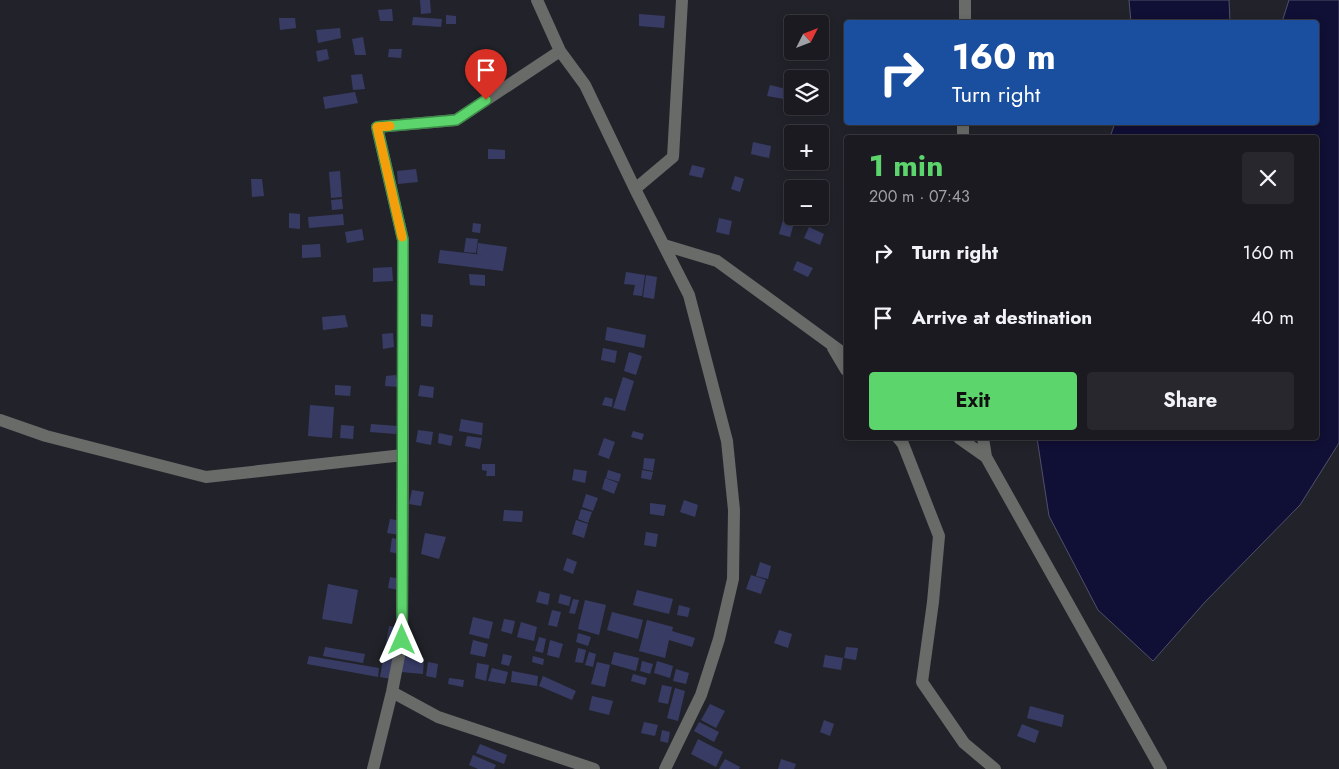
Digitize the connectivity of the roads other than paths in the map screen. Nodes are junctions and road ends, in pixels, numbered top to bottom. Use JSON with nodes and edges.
{"nodes":[{"id":1,"x":537,"y":0,"type":"edge"},
{"id":2,"x":682,"y":0,"type":"edge"},
{"id":3,"x":965,"y":0,"type":"edge"},
{"id":4,"x":965,"y":20,"type":"edge"},
{"id":5,"x":560,"y":51,"type":"junction"},
{"id":6,"x":635,"y":189,"type":"junction"},
{"id":7,"x":664,"y":245,"type":"junction"},
{"id":8,"x":829,"y":342,"type":"junction"},
{"id":9,"x":844,"y":353,"type":"edge"},
{"id":10,"x":844,"y":367,"type":"edge"},
{"id":11,"x":0,"y":420,"type":"edge"},
{"id":12,"x":900,"y":440,"type":"edge"},
{"id":13,"x":962,"y":440,"type":"edge"},
{"id":14,"x":983,"y":440,"type":"edge"},
{"id":15,"x":403,"y":455,"type":"junction"},
{"id":16,"x":986,"y":457,"type":"junction"},
{"id":17,"x":392,"y":692,"type":"junction"},
{"id":18,"x":992,"y":768,"type":"edge"},
{"id":19,"x":373,"y":769,"type":"edge"},
{"id":20,"x":594,"y":769,"type":"edge"},
{"id":21,"x":665,"y":769,"type":"edge"},
{"id":22,"x":1161,"y":769,"type":"edge"}],
"edges":[{"from":1,"to":5,"type":"street"},
{"from":2,"to":6,"type":"street"},
{"from":3,"to":4,"type":"street"},
{"from":5,"to":6,"type":"street"},
{"from":5,"to":15,"type":"street"},
{"from":6,"to":7,"type":"street"},
{"from":7,"to":8,"type":"street"},
{"from":7,"to":21,"type":"street"},
{"from":8,"to":9,"type":"street"},
{"from":8,"to":10,"type":"street"},
{"from":11,"to":15,"type":"street"},
{"from":12,"to":18,"type":"street"},
{"from":13,"to":16,"type":"street"},
{"from":14,"to":16,"type":"street"},
{"from":15,"to":17,"type":"street"},
{"from":16,"to":22,"type":"street"},
{"from":17,"to":19,"type":"street"},
{"from":17,"to":20,"type":"street"}]}
